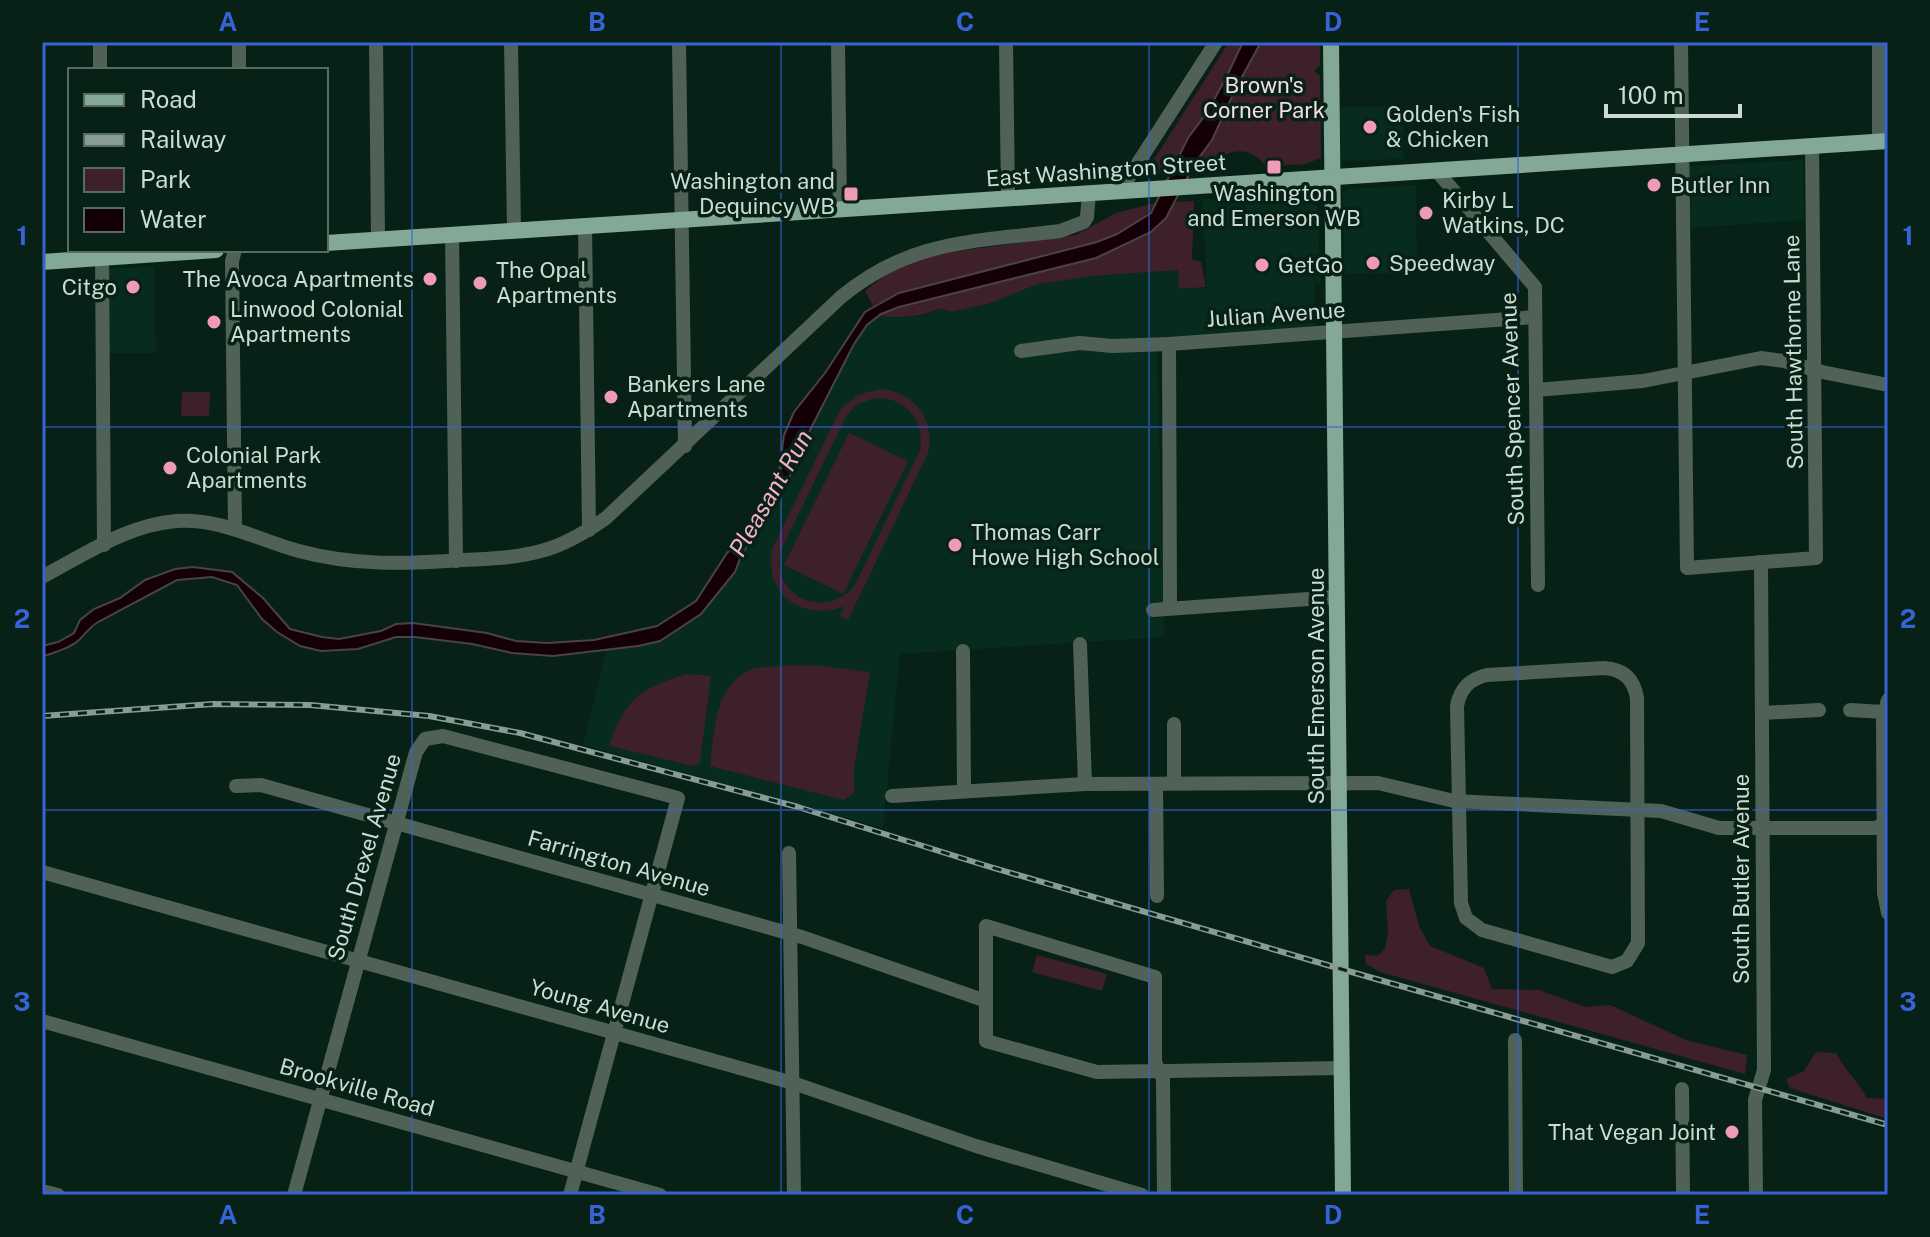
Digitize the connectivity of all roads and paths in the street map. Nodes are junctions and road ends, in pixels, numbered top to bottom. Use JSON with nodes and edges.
{"nodes":[{"id":1,"x":100,"y":42,"type":"edge"},
{"id":2,"x":239,"y":42,"type":"edge"},
{"id":3,"x":376,"y":42,"type":"edge"},
{"id":4,"x":511,"y":42,"type":"edge"},
{"id":5,"x":679,"y":42,"type":"edge"},
{"id":6,"x":838,"y":42,"type":"edge"},
{"id":7,"x":1006,"y":42,"type":"edge"},
{"id":8,"x":1216,"y":42,"type":"edge"},
{"id":9,"x":1331,"y":42,"type":"edge"},
{"id":10,"x":1681,"y":42,"type":"edge"},
{"id":11,"x":1879,"y":42,"type":"edge"},
{"id":12,"x":100,"y":68,"type":"edge"},
{"id":13,"x":239,"y":68,"type":"edge"},
{"id":14,"x":1884,"y":141,"type":"edge"},
{"id":15,"x":1812,"y":145,"type":"junction"},
{"id":16,"x":1682,"y":153,"type":"junction"},
{"id":17,"x":1436,"y":170,"type":"junction"},
{"id":18,"x":1334,"y":177,"type":"junction"},
{"id":19,"x":1120,"y":191,"type":"junction"},
{"id":20,"x":1089,"y":193,"type":"junction"},
{"id":21,"x":1008,"y":198,"type":"junction"},
{"id":22,"x":840,"y":208,"type":"junction"},
{"id":23,"x":682,"y":218,"type":"junction"},
{"id":24,"x":585,"y":225,"type":"junction"},
{"id":25,"x":514,"y":230,"type":"junction"},
{"id":26,"x":452,"y":234,"type":"junction"},
{"id":27,"x":378,"y":239,"type":"junction"},
{"id":28,"x":328,"y":243,"type":"edge"},
{"id":29,"x":159,"y":252,"type":"edge"},
{"id":30,"x":234,"y":252,"type":"edge"},
{"id":31,"x":102,"y":254,"type":"edge"},
{"id":32,"x":42,"y":262,"type":"edge"},
{"id":33,"x":1535,"y":317,"type":"junction"},
{"id":34,"x":1335,"y":332,"type":"junction"},
{"id":35,"x":1169,"y":344,"type":"junction"},
{"id":36,"x":1021,"y":351,"type":"dead end"},
{"id":37,"x":1815,"y":369,"type":"junction"},
{"id":38,"x":1684,"y":373,"type":"junction"},
{"id":39,"x":1888,"y":385,"type":"edge"},
{"id":40,"x":1536,"y":390,"type":"junction"},
{"id":41,"x":685,"y":446,"type":"junction"},
{"id":42,"x":235,"y":528,"type":"junction"},
{"id":43,"x":589,"y":530,"type":"junction"},
{"id":44,"x":104,"y":545,"type":"junction"},
{"id":45,"x":456,"y":561,"type":"junction"},
{"id":46,"x":1761,"y":562,"type":"junction"},
{"id":47,"x":42,"y":577,"type":"edge"},
{"id":48,"x":1538,"y":585,"type":"dead end"},
{"id":49,"x":1337,"y":597,"type":"junction"},
{"id":50,"x":1170,"y":608,"type":"junction"},
{"id":51,"x":1153,"y":610,"type":"dead end"},
{"id":52,"x":1080,"y":644,"type":"dead end"},
{"id":53,"x":963,"y":651,"type":"dead end"},
{"id":54,"x":1886,"y":706,"type":"edge"},
{"id":55,"x":1819,"y":710,"type":"dead end"},
{"id":56,"x":1850,"y":710,"type":"dead end"},
{"id":57,"x":1762,"y":713,"type":"junction"},
{"id":58,"x":1174,"y":724,"type":"dead end"},
{"id":59,"x":1174,"y":783,"type":"junction"},
{"id":60,"x":1339,"y":783,"type":"junction"},
{"id":61,"x":1085,"y":784,"type":"junction"},
{"id":62,"x":1156,"y":784,"type":"junction"},
{"id":63,"x":236,"y":786,"type":"dead end"},
{"id":64,"x":964,"y":791,"type":"junction"},
{"id":65,"x":892,"y":796,"type":"dead end"},
{"id":66,"x":1459,"y":801,"type":"junction"},
{"id":67,"x":1637,"y":809,"type":"junction"},
{"id":68,"x":395,"y":822,"type":"junction"},
{"id":69,"x":1886,"y":824,"type":"edge"},
{"id":70,"x":1762,"y":828,"type":"junction"},
{"id":71,"x":789,"y":853,"type":"dead end"},
{"id":72,"x":42,"y":872,"type":"edge"},
{"id":73,"x":652,"y":895,"type":"junction"},
{"id":74,"x":1157,"y":896,"type":"dead end"},
{"id":75,"x":1888,"y":913,"type":"edge"},
{"id":76,"x":791,"y":934,"type":"junction"},
{"id":77,"x":358,"y":961,"type":"junction"},
{"id":78,"x":986,"y":1001,"type":"junction"},
{"id":79,"x":42,"y":1021,"type":"edge"},
{"id":80,"x":614,"y":1033,"type":"junction"},
{"id":81,"x":1515,"y":1040,"type":"dead end"},
{"id":82,"x":1341,"y":1068,"type":"junction"},
{"id":83,"x":1159,"y":1071,"type":"junction"},
{"id":84,"x":793,"y":1083,"type":"junction"},
{"id":85,"x":1682,"y":1089,"type":"dead end"},
{"id":86,"x":320,"y":1099,"type":"junction"},
{"id":87,"x":577,"y":1172,"type":"junction"},
{"id":88,"x":42,"y":1191,"type":"edge"},
{"id":89,"x":58,"y":1195,"type":"edge"},
{"id":90,"x":294,"y":1195,"type":"edge"},
{"id":91,"x":570,"y":1195,"type":"edge"},
{"id":92,"x":660,"y":1195,"type":"edge"},
{"id":93,"x":794,"y":1195,"type":"edge"},
{"id":94,"x":1142,"y":1195,"type":"edge"},
{"id":95,"x":1164,"y":1195,"type":"edge"},
{"id":96,"x":1343,"y":1195,"type":"edge"},
{"id":97,"x":1516,"y":1195,"type":"edge"},
{"id":98,"x":1683,"y":1195,"type":"edge"},
{"id":99,"x":1756,"y":1195,"type":"edge"}],
"edges":[{"from":1,"to":12,"type":"street"},
{"from":2,"to":13,"type":"street"},
{"from":3,"to":27,"type":"street"},
{"from":4,"to":25,"type":"street"},
{"from":5,"to":23,"type":"street"},
{"from":6,"to":22,"type":"street"},
{"from":7,"to":21,"type":"street"},
{"from":8,"to":19,"type":"street"},
{"from":9,"to":18,"type":"main road","name":"South Emerson Avenue"},
{"from":10,"to":16,"type":"street"},
{"from":11,"to":14,"type":"street"},
{"from":14,"to":15,"type":"main road","name":"East Washington Street"},
{"from":15,"to":16,"type":"main road","name":"East Washington Street"},
{"from":15,"to":37,"type":"street","name":"South Hawthorne Lane"},
{"from":16,"to":17,"type":"main road","name":"East Washington Street"},
{"from":16,"to":38,"type":"street"},
{"from":17,"to":18,"type":"main road","name":"East Washington Street"},
{"from":17,"to":33,"type":"street","name":"South Spencer Avenue"},
{"from":18,"to":19,"type":"main road","name":"East Washington Street"},
{"from":18,"to":34,"type":"main road","name":"South Emerson Avenue"},
{"from":19,"to":20,"type":"main road","name":"East Washington Street"},
{"from":20,"to":21,"type":"main road","name":"East Washington Street"},
{"from":20,"to":41,"type":"street"},
{"from":21,"to":22,"type":"main road","name":"East Washington Street"},
{"from":22,"to":23,"type":"main road","name":"East Washington Street"},
{"from":23,"to":24,"type":"main road","name":"East Washington Street"},
{"from":23,"to":41,"type":"street"},
{"from":24,"to":25,"type":"main road","name":"East Washington Street"},
{"from":24,"to":43,"type":"street"},
{"from":25,"to":26,"type":"main road","name":"East Washington Street"},
{"from":26,"to":27,"type":"main road","name":"East Washington Street"},
{"from":26,"to":45,"type":"street"},
{"from":27,"to":28,"type":"main road","name":"East Washington Street"},
{"from":29,"to":31,"type":"main road"},
{"from":30,"to":42,"type":"street"},
{"from":31,"to":32,"type":"main road"},
{"from":31,"to":44,"type":"street"},
{"from":33,"to":34,"type":"street","name":"Julian Avenue"},
{"from":33,"to":40,"type":"street","name":"South Spencer Avenue"},
{"from":34,"to":35,"type":"street","name":"Julian Avenue"},
{"from":34,"to":49,"type":"main road","name":"South Emerson Avenue"},
{"from":35,"to":36,"type":"street","name":"Julian Avenue"},
{"from":35,"to":50,"type":"street"},
{"from":37,"to":38,"type":"street"},
{"from":37,"to":39,"type":"street"},
{"from":37,"to":46,"type":"street","name":"South Hawthorne Lane"},
{"from":38,"to":40,"type":"street"},
{"from":38,"to":46,"type":"street"},
{"from":40,"to":48,"type":"street","name":"South Spencer Avenue"},
{"from":41,"to":43,"type":"street"},
{"from":42,"to":44,"type":"street"},
{"from":42,"to":45,"type":"street"},
{"from":43,"to":45,"type":"street"},
{"from":44,"to":47,"type":"street"},
{"from":46,"to":57,"type":"street","name":"South Butler Avenue"},
{"from":49,"to":50,"type":"street"},
{"from":49,"to":60,"type":"main road","name":"South Emerson Avenue"},
{"from":50,"to":51,"type":"street"},
{"from":52,"to":61,"type":"street"},
{"from":53,"to":64,"type":"street"},
{"from":54,"to":56,"type":"street"},
{"from":54,"to":69,"type":"street"},
{"from":55,"to":57,"type":"street"},
{"from":57,"to":70,"type":"street","name":"South Butler Avenue"},
{"from":58,"to":59,"type":"street"},
{"from":59,"to":60,"type":"street"},
{"from":59,"to":62,"type":"street"},
{"from":60,"to":66,"type":"street"},
{"from":60,"to":82,"type":"main road","name":"South Emerson Avenue"},
{"from":61,"to":62,"type":"street"},
{"from":61,"to":64,"type":"street"},
{"from":62,"to":74,"type":"street"},
{"from":63,"to":68,"type":"street","name":"Farrington Avenue"},
{"from":64,"to":65,"type":"street"},
{"from":66,"to":67,"type":"street"},
{"from":66,"to":67,"type":"street"},
{"from":66,"to":67,"type":"street"},
{"from":67,"to":70,"type":"street"},
{"from":68,"to":73,"type":"street","name":"Farrington Avenue"},
{"from":68,"to":73,"type":"street","name":"South Drexel Avenue"},
{"from":68,"to":77,"type":"street","name":"South Drexel Avenue"},
{"from":69,"to":70,"type":"street"},
{"from":69,"to":75,"type":"street"},
{"from":70,"to":99,"type":"street","name":"South Butler Avenue"},
{"from":71,"to":76,"type":"street"},
{"from":72,"to":77,"type":"street","name":"Young Avenue"},
{"from":73,"to":76,"type":"street","name":"Farrington Avenue"},
{"from":73,"to":80,"type":"street"},
{"from":76,"to":78,"type":"street","name":"Farrington Avenue"},
{"from":76,"to":84,"type":"street"},
{"from":77,"to":80,"type":"street","name":"Young Avenue"},
{"from":77,"to":86,"type":"street","name":"South Drexel Avenue"},
{"from":78,"to":83,"type":"street"},
{"from":78,"to":83,"type":"street"},
{"from":79,"to":86,"type":"street","name":"Brookville Road"},
{"from":80,"to":84,"type":"street","name":"Young Avenue"},
{"from":80,"to":87,"type":"street"},
{"from":81,"to":97,"type":"street"},
{"from":82,"to":83,"type":"street"},
{"from":82,"to":96,"type":"main road","name":"South Emerson Avenue"},
{"from":83,"to":95,"type":"street"},
{"from":84,"to":93,"type":"street"},
{"from":84,"to":94,"type":"street","name":"Young Avenue"},
{"from":85,"to":98,"type":"street"},
{"from":86,"to":87,"type":"street","name":"Brookville Road"},
{"from":86,"to":90,"type":"street","name":"South Drexel Avenue"},
{"from":87,"to":91,"type":"street"},
{"from":87,"to":92,"type":"street","name":"Brookville Road"},
{"from":88,"to":89,"type":"street"}]}
